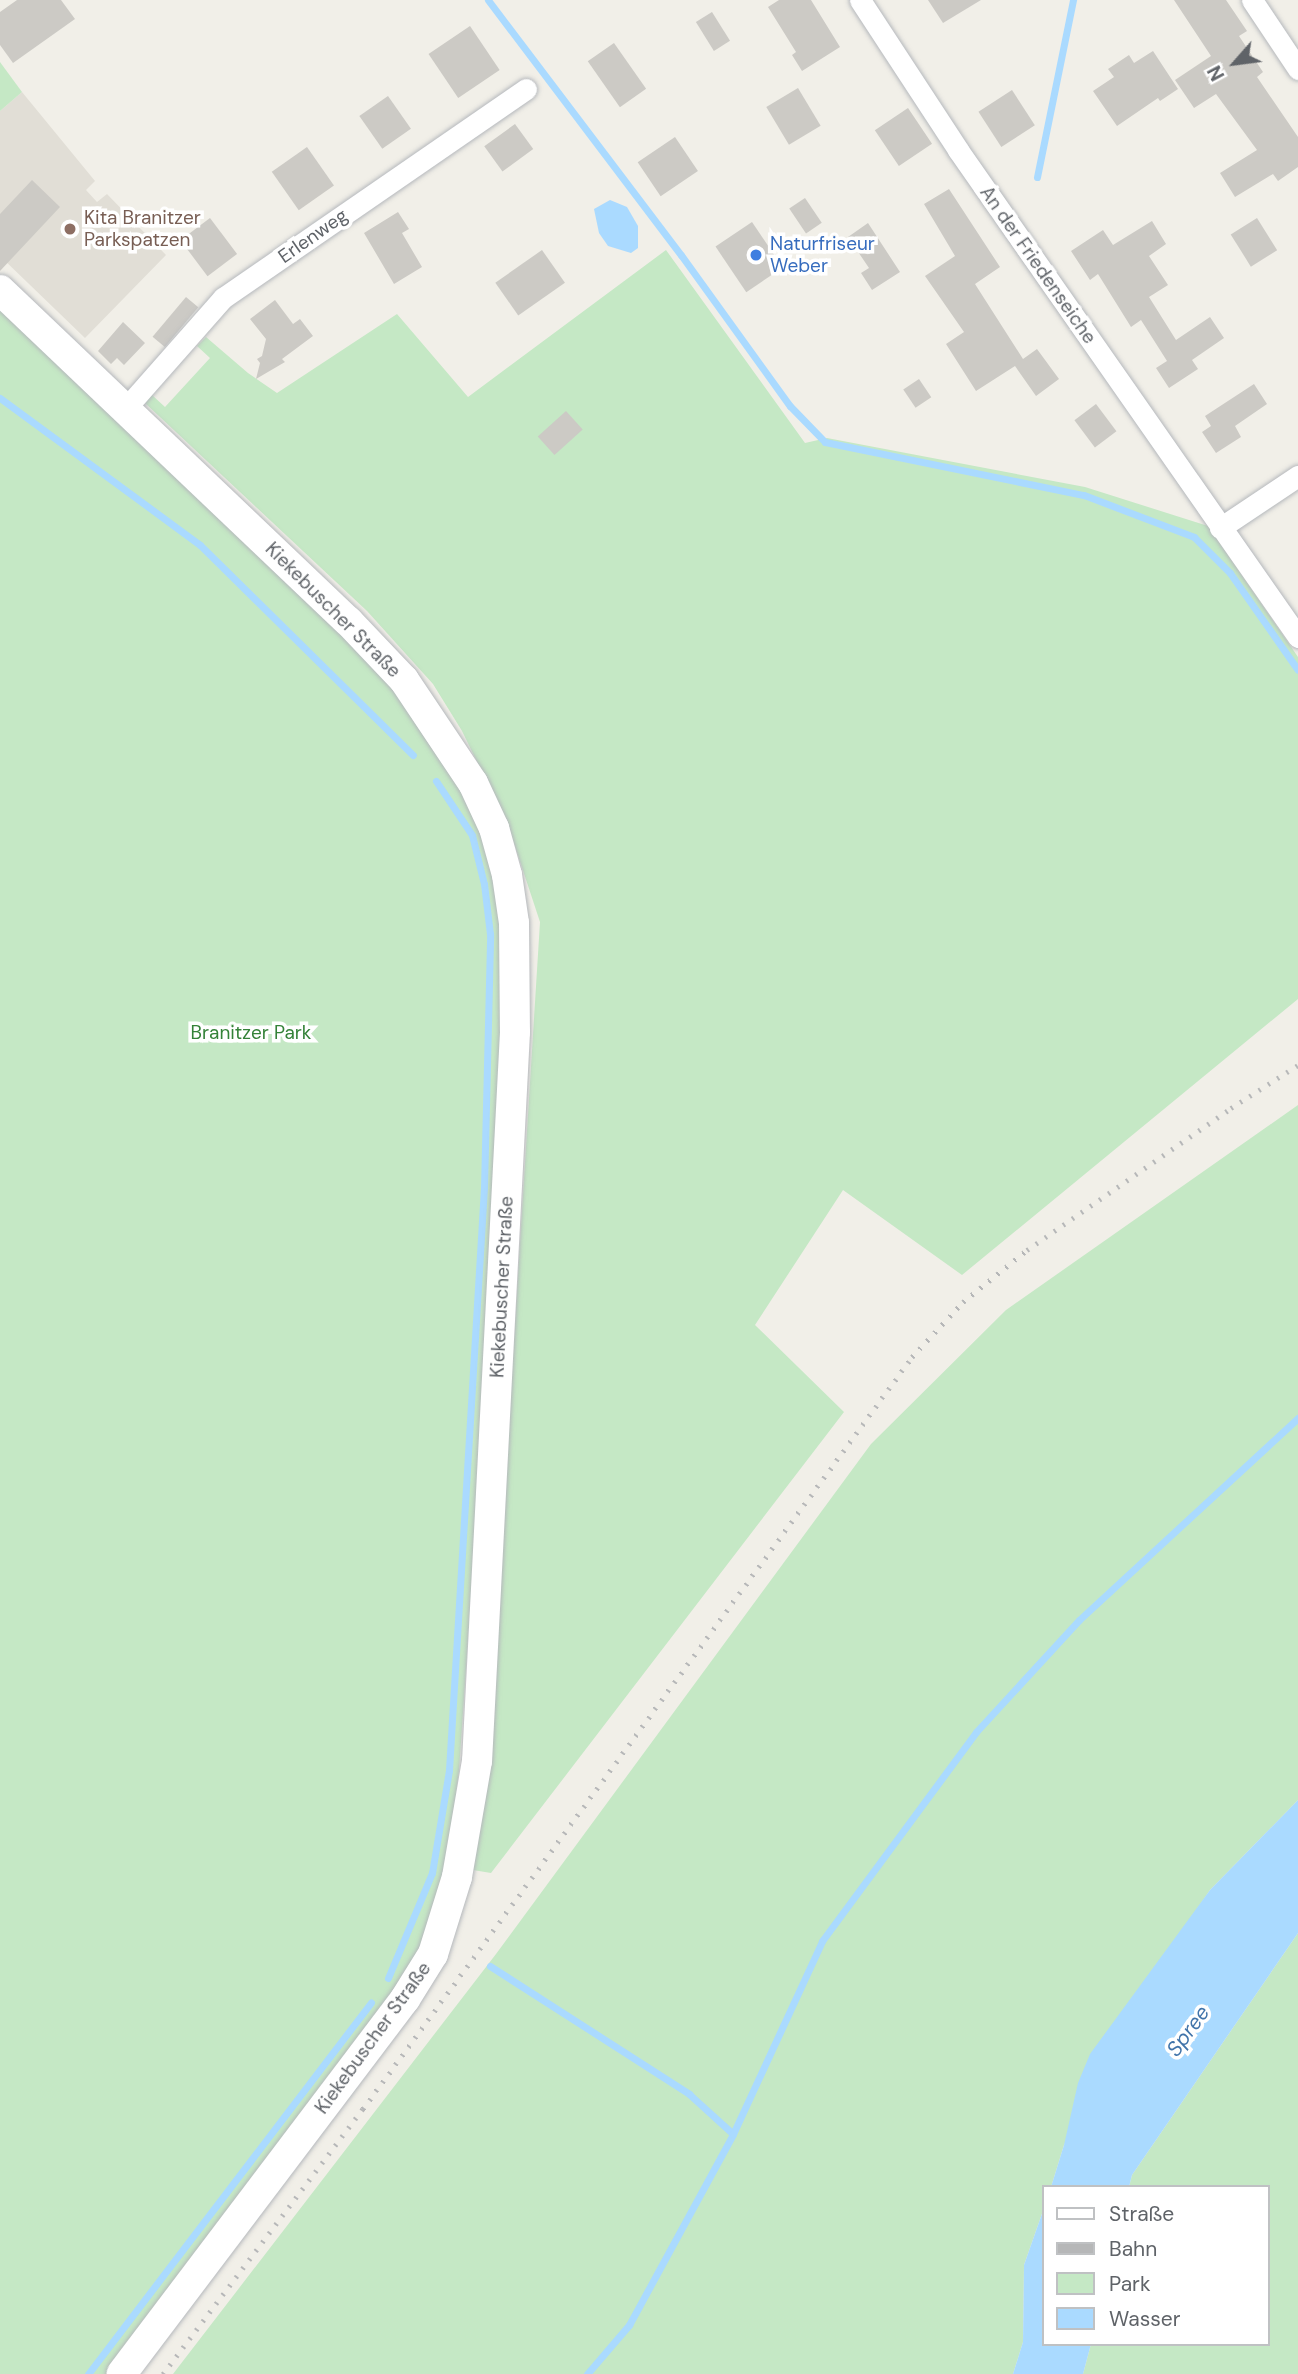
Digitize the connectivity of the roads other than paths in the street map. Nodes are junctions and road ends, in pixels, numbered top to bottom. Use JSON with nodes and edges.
{"nodes":[{"id":1,"x":860,"y":0,"type":"edge"},
{"id":2,"x":1252,"y":0,"type":"edge"},
{"id":3,"x":1298,"y":69,"type":"edge"},
{"id":4,"x":526,"y":89,"type":"dead end"},
{"id":5,"x":0,"y":290,"type":"edge"},
{"id":6,"x":125,"y":409,"type":"junction"},
{"id":7,"x":1298,"y":477,"type":"edge"},
{"id":8,"x":1220,"y":528,"type":"junction"},
{"id":9,"x":1298,"y":637,"type":"edge"},
{"id":10,"x":121,"y":2374,"type":"edge"}],
"edges":[{"from":1,"to":8,"type":"street","name":"An der Friedenseiche"},
{"from":2,"to":3,"type":"street"},
{"from":4,"to":6,"type":"street","name":"Erlenweg"},
{"from":5,"to":6,"type":"street","name":"Kiekebuscher Straße"},
{"from":6,"to":10,"type":"street","name":"Kiekebuscher Straße"},
{"from":7,"to":8,"type":"street"},
{"from":8,"to":9,"type":"street","name":"An der Friedenseiche"}]}
